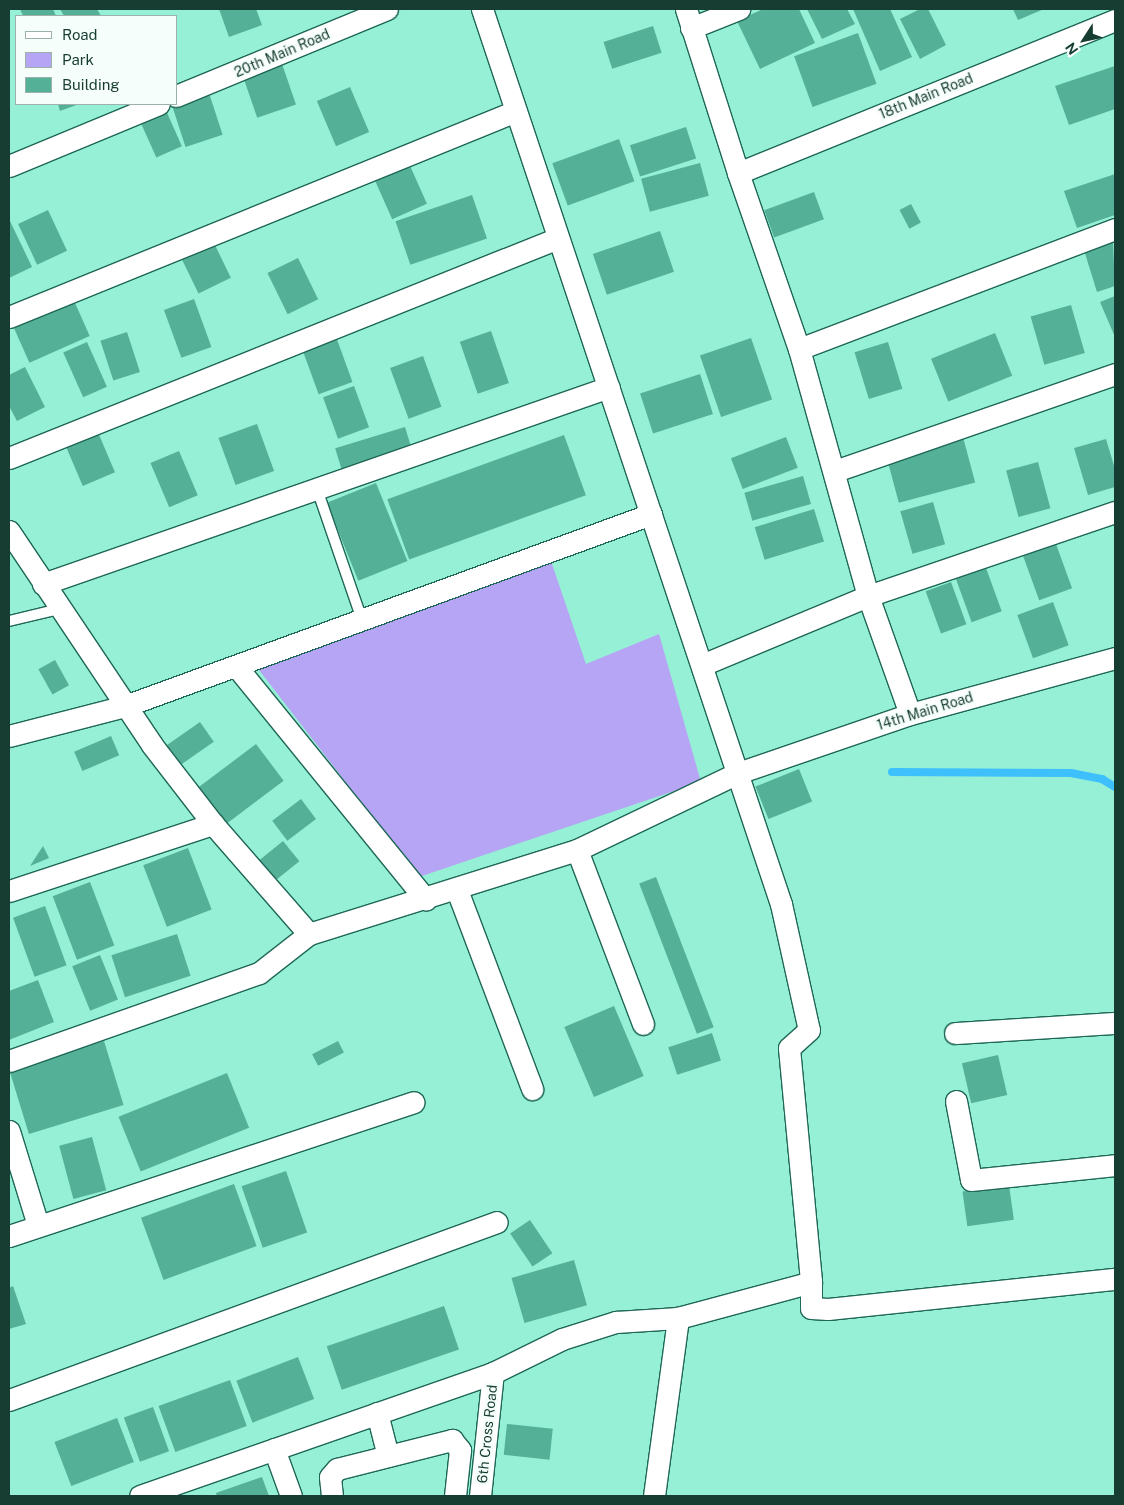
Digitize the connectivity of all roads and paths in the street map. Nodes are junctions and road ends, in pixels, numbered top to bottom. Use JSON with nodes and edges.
{"nodes":[{"id":1,"x":387,"y":9,"type":"edge"},
{"id":2,"x":482,"y":9,"type":"edge"},
{"id":3,"x":739,"y":9,"type":"edge"},
{"id":4,"x":689,"y":19,"type":"edge"},
{"id":5,"x":1115,"y":20,"type":"edge"},
{"id":6,"x":178,"y":95,"type":"edge"},
{"id":7,"x":157,"y":105,"type":"edge"},
{"id":8,"x":516,"y":111,"type":"junction"},
{"id":9,"x":9,"y":166,"type":"edge"},
{"id":10,"x":738,"y":173,"type":"junction"},
{"id":11,"x":1115,"y":229,"type":"edge"},
{"id":12,"x":558,"y":238,"type":"junction"},
{"id":13,"x":9,"y":317,"type":"edge"},
{"id":14,"x":799,"y":349,"type":"junction"},
{"id":15,"x":1115,"y":374,"type":"edge"},
{"id":16,"x":609,"y":388,"type":"junction"},
{"id":17,"x":9,"y":458,"type":"edge"},
{"id":18,"x":835,"y":471,"type":"junction"},
{"id":19,"x":317,"y":489,"type":"junction"},
{"id":20,"x":1115,"y":512,"type":"edge"},
{"id":21,"x":651,"y":514,"type":"junction"},
{"id":22,"x":9,"y":531,"type":"edge"},
{"id":23,"x":43,"y":584,"type":"junction"},
{"id":24,"x":868,"y":596,"type":"junction"},
{"id":25,"x":59,"y":610,"type":"junction"},
{"id":26,"x":362,"y":620,"type":"junction"},
{"id":27,"x":9,"y":621,"type":"edge"},
{"id":28,"x":1115,"y":658,"type":"edge"},
{"id":29,"x":702,"y":665,"type":"junction"},
{"id":30,"x":236,"y":666,"type":"junction"},
{"id":31,"x":125,"y":706,"type":"junction"},
{"id":32,"x":910,"y":714,"type":"junction"},
{"id":33,"x":9,"y":736,"type":"edge"},
{"id":34,"x":738,"y":774,"type":"junction"},
{"id":35,"x":214,"y":824,"type":"junction"},
{"id":36,"x":577,"y":850,"type":"junction"},
{"id":37,"x":457,"y":890,"type":"junction"},
{"id":38,"x":9,"y":891,"type":"edge"},
{"id":39,"x":426,"y":900,"type":"junction"},
{"id":40,"x":309,"y":934,"type":"junction"},
{"id":41,"x":1115,"y":1023,"type":"edge"},
{"id":42,"x":643,"y":1024,"type":"dead end"},
{"id":43,"x":955,"y":1034,"type":"dead end"},
{"id":44,"x":9,"y":1061,"type":"edge"},
{"id":45,"x":532,"y":1089,"type":"dead end"},
{"id":46,"x":956,"y":1101,"type":"dead end"},
{"id":47,"x":412,"y":1102,"type":"dead end"},
{"id":48,"x":9,"y":1131,"type":"edge"},
{"id":49,"x":1115,"y":1165,"type":"edge"},
{"id":50,"x":498,"y":1222,"type":"dead end"},
{"id":51,"x":38,"y":1225,"type":"junction"},
{"id":52,"x":9,"y":1236,"type":"edge"},
{"id":53,"x":1115,"y":1280,"type":"edge"},
{"id":54,"x":811,"y":1282,"type":"junction"},
{"id":55,"x":678,"y":1318,"type":"junction"},
{"id":56,"x":493,"y":1372,"type":"junction"},
{"id":57,"x":9,"y":1400,"type":"edge"},
{"id":58,"x":377,"y":1413,"type":"junction"},
{"id":59,"x":274,"y":1449,"type":"junction"},
{"id":60,"x":388,"y":1456,"type":"junction"},
{"id":61,"x":145,"y":1495,"type":"edge"},
{"id":62,"x":290,"y":1496,"type":"edge"},
{"id":63,"x":332,"y":1496,"type":"edge"},
{"id":64,"x":455,"y":1496,"type":"edge"},
{"id":65,"x":480,"y":1496,"type":"edge"},
{"id":66,"x":654,"y":1496,"type":"edge"}],
"edges":[{"from":1,"to":6,"type":"street","name":"20th Main Road"},
{"from":2,"to":8,"type":"street"},
{"from":3,"to":4,"type":"street"},
{"from":4,"to":10,"type":"street"},
{"from":5,"to":10,"type":"street","name":"18th Main Road"},
{"from":7,"to":9,"type":"street"},
{"from":8,"to":12,"type":"street"},
{"from":8,"to":13,"type":"street"},
{"from":10,"to":14,"type":"street"},
{"from":11,"to":14,"type":"street"},
{"from":12,"to":16,"type":"street"},
{"from":12,"to":17,"type":"street"},
{"from":14,"to":18,"type":"street"},
{"from":15,"to":18,"type":"street"},
{"from":16,"to":19,"type":"street"},
{"from":16,"to":21,"type":"street"},
{"from":18,"to":24,"type":"street"},
{"from":19,"to":23,"type":"street"},
{"from":19,"to":26,"type":"lane"},
{"from":20,"to":24,"type":"street"},
{"from":21,"to":26,"type":"street"},
{"from":21,"to":29,"type":"street"},
{"from":22,"to":23,"type":"street"},
{"from":23,"to":25,"type":"street"},
{"from":24,"to":29,"type":"street"},
{"from":24,"to":32,"type":"street"},
{"from":25,"to":27,"type":"lane"},
{"from":25,"to":31,"type":"street"},
{"from":26,"to":30,"type":"street"},
{"from":28,"to":32,"type":"street","name":"14th Main Road"},
{"from":29,"to":34,"type":"street"},
{"from":30,"to":31,"type":"street"},
{"from":30,"to":39,"type":"street"},
{"from":31,"to":33,"type":"street"},
{"from":31,"to":35,"type":"street"},
{"from":32,"to":34,"type":"street","name":"14th Main Road"},
{"from":34,"to":36,"type":"street","name":"14th Main Road"},
{"from":34,"to":54,"type":"street"},
{"from":35,"to":38,"type":"street"},
{"from":35,"to":40,"type":"street"},
{"from":36,"to":37,"type":"street","name":"14th Main Road"},
{"from":36,"to":42,"type":"street"},
{"from":37,"to":39,"type":"street","name":"14th Main Road"},
{"from":37,"to":45,"type":"street"},
{"from":39,"to":40,"type":"street","name":"14th Main Road"},
{"from":40,"to":44,"type":"street"},
{"from":41,"to":43,"type":"street"},
{"from":46,"to":49,"type":"street"},
{"from":47,"to":51,"type":"street"},
{"from":48,"to":51,"type":"street"},
{"from":50,"to":57,"type":"street"},
{"from":51,"to":52,"type":"street"},
{"from":53,"to":54,"type":"street"},
{"from":54,"to":55,"type":"street"},
{"from":55,"to":56,"type":"street"},
{"from":55,"to":66,"type":"street"},
{"from":56,"to":58,"type":"street"},
{"from":56,"to":65,"type":"street","name":"6th Cross Road"},
{"from":58,"to":59,"type":"street"},
{"from":58,"to":60,"type":"street"},
{"from":59,"to":61,"type":"street"},
{"from":59,"to":62,"type":"street"},
{"from":60,"to":63,"type":"street"},
{"from":60,"to":64,"type":"street"}]}
